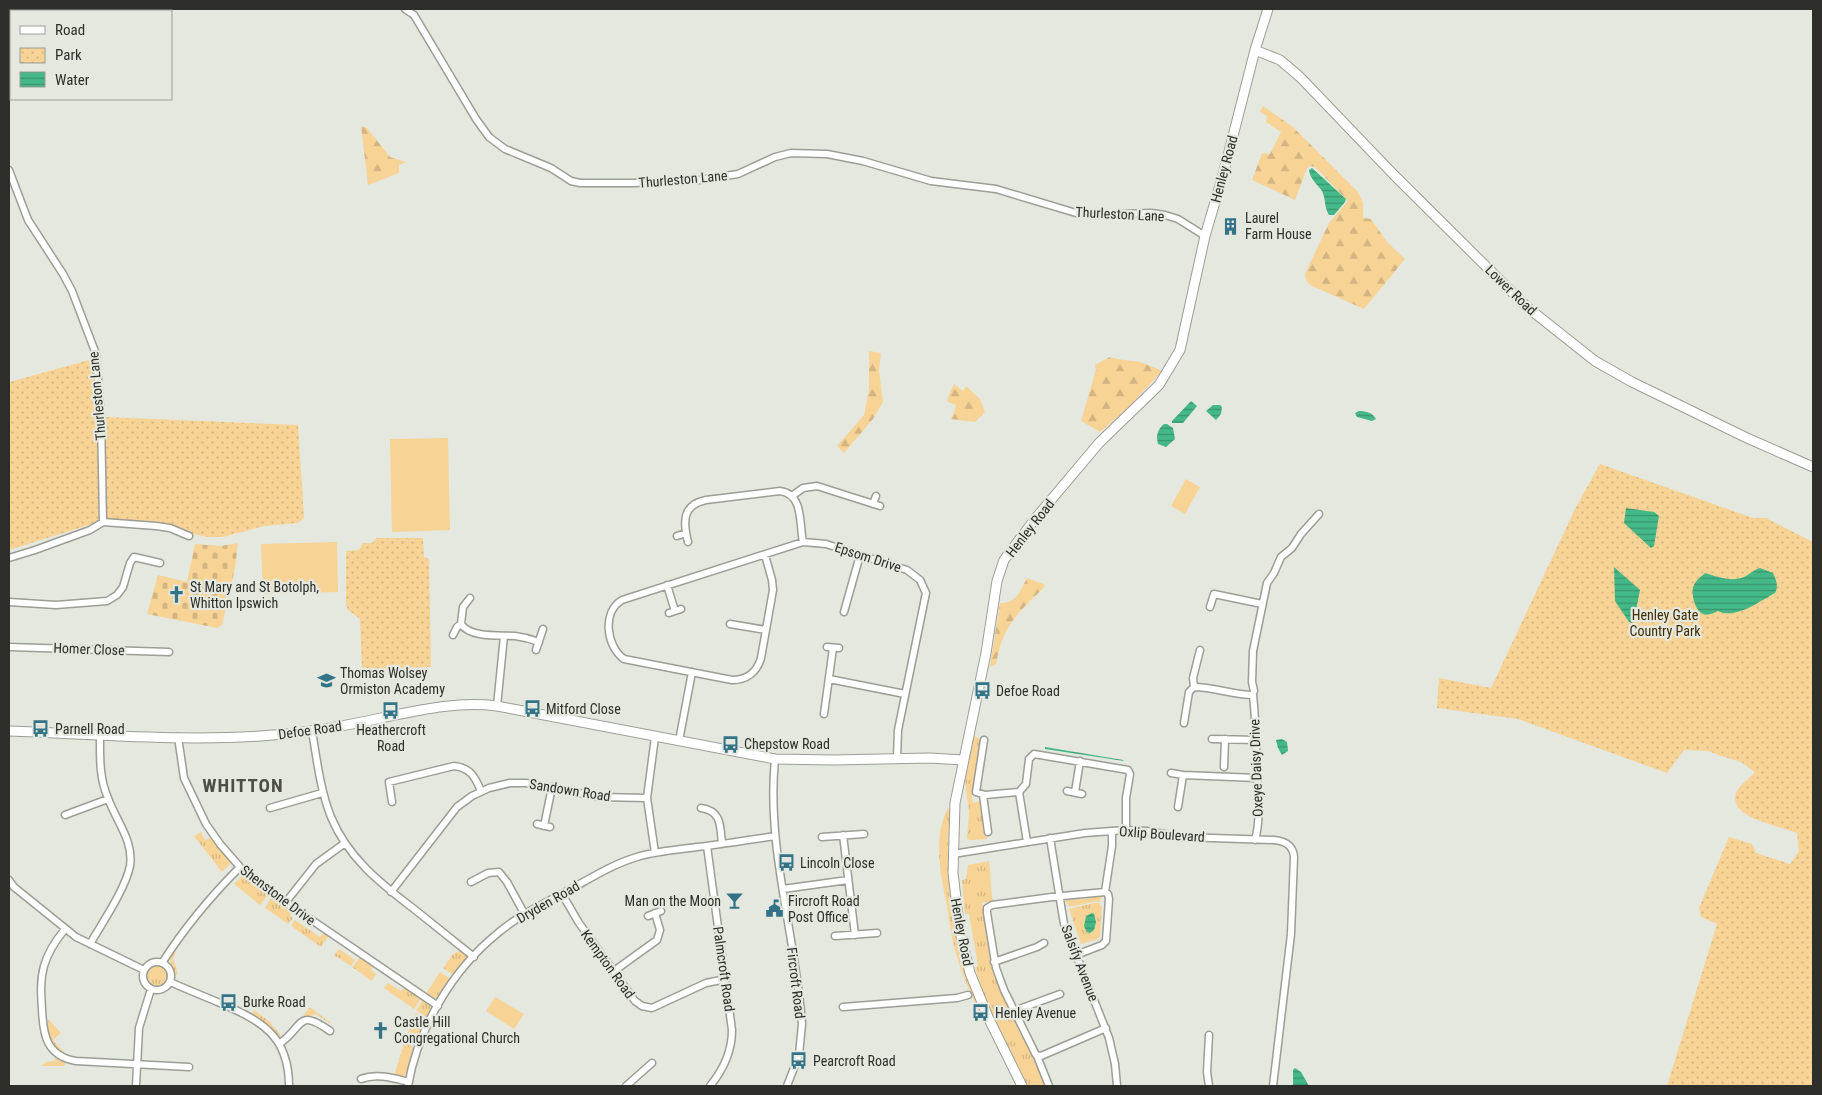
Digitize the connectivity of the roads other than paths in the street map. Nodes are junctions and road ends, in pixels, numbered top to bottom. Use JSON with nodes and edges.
{"nodes":[{"id":1,"x":405,"y":9,"type":"edge"},
{"id":2,"x":1268,"y":9,"type":"edge"},
{"id":3,"x":1255,"y":50,"type":"junction"},
{"id":4,"x":9,"y":170,"type":"edge"},
{"id":5,"x":1205,"y":236,"type":"junction"},
{"id":6,"x":1813,"y":467,"type":"edge"},
{"id":7,"x":792,"y":496,"type":"junction"},
{"id":8,"x":876,"y":496,"type":"dead end"},
{"id":9,"x":1319,"y":514,"type":"dead end"},
{"id":10,"x":102,"y":522,"type":"junction"},
{"id":11,"x":686,"y":533,"type":"junction"},
{"id":12,"x":189,"y":536,"type":"dead end"},
{"id":13,"x":677,"y":536,"type":"dead end"},
{"id":14,"x":688,"y":542,"type":"dead end"},
{"id":15,"x":802,"y":542,"type":"junction"},
{"id":16,"x":765,"y":555,"type":"junction"},
{"id":17,"x":860,"y":555,"type":"junction"},
{"id":18,"x":9,"y":558,"type":"edge"},
{"id":19,"x":160,"y":563,"type":"dead end"},
{"id":20,"x":667,"y":585,"type":"junction"},
{"id":21,"x":470,"y":598,"type":"dead end"},
{"id":22,"x":9,"y":602,"type":"edge"},
{"id":23,"x":1262,"y":604,"type":"junction"},
{"id":24,"x":1210,"y":606,"type":"dead end"},
{"id":25,"x":675,"y":611,"type":"dead end"},
{"id":26,"x":843,"y":612,"type":"dead end"},
{"id":27,"x":461,"y":624,"type":"junction"},
{"id":28,"x":730,"y":624,"type":"dead end"},
{"id":29,"x":542,"y":629,"type":"dead end"},
{"id":30,"x":766,"y":630,"type":"junction"},
{"id":31,"x":453,"y":634,"type":"dead end"},
{"id":32,"x":504,"y":636,"type":"junction"},
{"id":33,"x":539,"y":642,"type":"junction"},
{"id":34,"x":9,"y":647,"type":"edge"},
{"id":35,"x":833,"y":648,"type":"dead end"},
{"id":36,"x":536,"y":650,"type":"dead end"},
{"id":37,"x":1200,"y":650,"type":"dead end"},
{"id":38,"x":169,"y":652,"type":"dead end"},
{"id":39,"x":692,"y":672,"type":"junction"},
{"id":40,"x":829,"y":679,"type":"junction"},
{"id":41,"x":1194,"y":687,"type":"junction"},
{"id":42,"x":1253,"y":693,"type":"junction"},
{"id":43,"x":905,"y":694,"type":"junction"},
{"id":44,"x":497,"y":706,"type":"junction"},
{"id":45,"x":825,"y":714,"type":"dead end"},
{"id":46,"x":1184,"y":723,"type":"dead end"},
{"id":47,"x":9,"y":731,"type":"edge"},
{"id":48,"x":312,"y":731,"type":"junction"},
{"id":49,"x":100,"y":734,"type":"junction"},
{"id":50,"x":178,"y":737,"type":"junction"},
{"id":51,"x":655,"y":737,"type":"junction"},
{"id":52,"x":1212,"y":738,"type":"dead end"},
{"id":53,"x":1225,"y":739,"type":"junction"},
{"id":54,"x":984,"y":740,"type":"dead end"},
{"id":55,"x":1257,"y":740,"type":"junction"},
{"id":56,"x":679,"y":741,"type":"junction"},
{"id":57,"x":897,"y":758,"type":"junction"},
{"id":58,"x":775,"y":759,"type":"junction"},
{"id":59,"x":963,"y":760,"type":"junction"},
{"id":60,"x":1080,"y":761,"type":"junction"},
{"id":61,"x":1224,"y":767,"type":"dead end"},
{"id":62,"x":1171,"y":773,"type":"dead end"},
{"id":63,"x":1183,"y":776,"type":"junction"},
{"id":64,"x":1257,"y":778,"type":"junction"},
{"id":65,"x":552,"y":787,"type":"junction"},
{"id":66,"x":481,"y":791,"type":"junction"},
{"id":67,"x":1067,"y":791,"type":"dead end"},
{"id":68,"x":1019,"y":792,"type":"junction"},
{"id":69,"x":1075,"y":792,"type":"junction"},
{"id":70,"x":322,"y":793,"type":"junction"},
{"id":71,"x":1082,"y":794,"type":"dead end"},
{"id":72,"x":983,"y":795,"type":"junction"},
{"id":73,"x":647,"y":798,"type":"junction"},
{"id":74,"x":108,"y":799,"type":"junction"},
{"id":75,"x":392,"y":802,"type":"dead end"},
{"id":76,"x":1178,"y":807,"type":"dead end"},
{"id":77,"x":270,"y":808,"type":"dead end"},
{"id":78,"x":701,"y":808,"type":"dead end"},
{"id":79,"x":65,"y":815,"type":"dead end"},
{"id":80,"x":544,"y":826,"type":"dead end"},
{"id":81,"x":1126,"y":830,"type":"junction"},
{"id":82,"x":1112,"y":831,"type":"junction"},
{"id":83,"x":988,"y":832,"type":"dead end"},
{"id":84,"x":864,"y":834,"type":"dead end"},
{"id":85,"x":843,"y":835,"type":"junction"},
{"id":86,"x":775,"y":836,"type":"junction"},
{"id":87,"x":822,"y":837,"type":"dead end"},
{"id":88,"x":1050,"y":838,"type":"junction"},
{"id":89,"x":1255,"y":840,"type":"junction"},
{"id":90,"x":1027,"y":842,"type":"junction"},
{"id":91,"x":344,"y":843,"type":"junction"},
{"id":92,"x":722,"y":844,"type":"junction"},
{"id":93,"x":707,"y":846,"type":"junction"},
{"id":94,"x":655,"y":853,"type":"junction"},
{"id":95,"x":953,"y":854,"type":"junction"},
{"id":96,"x":240,"y":867,"type":"junction"},
{"id":97,"x":9,"y":880,"type":"edge"},
{"id":98,"x":848,"y":880,"type":"junction"},
{"id":99,"x":471,"y":882,"type":"dead end"},
{"id":100,"x":11,"y":889,"type":"edge"},
{"id":101,"x":783,"y":889,"type":"junction"},
{"id":102,"x":391,"y":892,"type":"junction"},
{"id":103,"x":1104,"y":892,"type":"junction"},
{"id":104,"x":562,"y":894,"type":"junction"},
{"id":105,"x":1058,"y":896,"type":"junction"},
{"id":106,"x":286,"y":902,"type":"junction"},
{"id":107,"x":655,"y":913,"type":"dead end"},
{"id":108,"x":524,"y":915,"type":"junction"},
{"id":109,"x":65,"y":929,"type":"junction"},
{"id":110,"x":877,"y":933,"type":"dead end"},
{"id":111,"x":855,"y":935,"type":"junction"},
{"id":112,"x":835,"y":936,"type":"dead end"},
{"id":113,"x":1044,"y":942,"type":"dead end"},
{"id":114,"x":90,"y":944,"type":"junction"},
{"id":115,"x":1076,"y":955,"type":"junction"},
{"id":116,"x":474,"y":957,"type":"junction"},
{"id":117,"x":994,"y":962,"type":"junction"},
{"id":118,"x":162,"y":963,"type":"junction"},
{"id":119,"x":144,"y":970,"type":"junction"},
{"id":120,"x":614,"y":971,"type":"junction"},
{"id":121,"x":726,"y":980,"type":"junction"},
{"id":122,"x":170,"y":982,"type":"junction"},
{"id":123,"x":151,"y":989,"type":"junction"},
{"id":124,"x":968,"y":994,"type":"dead end"},
{"id":125,"x":1060,"y":994,"type":"dead end"},
{"id":126,"x":438,"y":1006,"type":"junction"},
{"id":127,"x":843,"y":1007,"type":"dead end"},
{"id":128,"x":1014,"y":1011,"type":"junction"},
{"id":129,"x":1106,"y":1028,"type":"junction"},
{"id":130,"x":330,"y":1031,"type":"dead end"},
{"id":131,"x":1209,"y":1035,"type":"dead end"},
{"id":132,"x":279,"y":1044,"type":"junction"},
{"id":133,"x":1037,"y":1056,"type":"junction"},
{"id":134,"x":652,"y":1063,"type":"dead end"},
{"id":135,"x":136,"y":1064,"type":"junction"},
{"id":136,"x":189,"y":1067,"type":"dead end"},
{"id":137,"x":361,"y":1078,"type":"dead end"},
{"id":138,"x":408,"y":1084,"type":"edge"},
{"id":139,"x":136,"y":1086,"type":"edge"},
{"id":140,"x":289,"y":1086,"type":"edge"},
{"id":141,"x":626,"y":1086,"type":"edge"},
{"id":142,"x":710,"y":1086,"type":"edge"},
{"id":143,"x":788,"y":1086,"type":"edge"},
{"id":144,"x":1022,"y":1086,"type":"edge"},
{"id":145,"x":1049,"y":1086,"type":"edge"},
{"id":146,"x":1116,"y":1086,"type":"edge"},
{"id":147,"x":1209,"y":1086,"type":"edge"},
{"id":148,"x":1273,"y":1086,"type":"edge"}],
"edges":[{"from":1,"to":5,"type":"street","name":"Thurleston Lane"},
{"from":2,"to":3,"type":"street","name":"Henley Road"},
{"from":3,"to":5,"type":"street","name":"Henley Road"},
{"from":3,"to":6,"type":"street","name":"Lower Road"},
{"from":4,"to":10,"type":"street","name":"Thurleston Lane"},
{"from":5,"to":59,"type":"street","name":"Henley Road"},
{"from":7,"to":8,"type":"street"},
{"from":7,"to":11,"type":"street"},
{"from":7,"to":15,"type":"street"},
{"from":9,"to":23,"type":"street","name":"Oxeye Daisy Drive"},
{"from":10,"to":12,"type":"street"},
{"from":10,"to":18,"type":"street"},
{"from":11,"to":13,"type":"street"},
{"from":11,"to":14,"type":"street"},
{"from":15,"to":16,"type":"street","name":"Epsom Drive"},
{"from":15,"to":17,"type":"street","name":"Epsom Drive"},
{"from":16,"to":20,"type":"street","name":"Epsom Drive"},
{"from":16,"to":30,"type":"street"},
{"from":17,"to":26,"type":"street"},
{"from":17,"to":43,"type":"street","name":"Epsom Drive"},
{"from":19,"to":22,"type":"street"},
{"from":20,"to":25,"type":"street"},
{"from":20,"to":39,"type":"street","name":"Epsom Drive"},
{"from":21,"to":27,"type":"street"},
{"from":23,"to":24,"type":"street"},
{"from":23,"to":42,"type":"street","name":"Oxeye Daisy Drive"},
{"from":27,"to":31,"type":"street"},
{"from":27,"to":32,"type":"street"},
{"from":28,"to":30,"type":"street"},
{"from":29,"to":33,"type":"street"},
{"from":30,"to":39,"type":"street"},
{"from":32,"to":33,"type":"street"},
{"from":32,"to":44,"type":"street"},
{"from":33,"to":36,"type":"street"},
{"from":34,"to":38,"type":"street","name":"Homer Close"},
{"from":35,"to":40,"type":"street"},
{"from":37,"to":41,"type":"street"},
{"from":39,"to":56,"type":"street"},
{"from":40,"to":43,"type":"street"},
{"from":40,"to":45,"type":"street"},
{"from":41,"to":42,"type":"street"},
{"from":41,"to":46,"type":"street"},
{"from":42,"to":55,"type":"street","name":"Oxeye Daisy Drive"},
{"from":43,"to":57,"type":"street","name":"Epsom Drive"},
{"from":44,"to":48,"type":"street","name":"Defoe Road"},
{"from":44,"to":51,"type":"street","name":"Defoe Road"},
{"from":47,"to":49,"type":"street","name":"Defoe Road"},
{"from":48,"to":50,"type":"street","name":"Defoe Road"},
{"from":48,"to":70,"type":"street"},
{"from":49,"to":50,"type":"street","name":"Defoe Road"},
{"from":49,"to":74,"type":"street"},
{"from":50,"to":96,"type":"street","name":"Shenstone Drive"},
{"from":51,"to":56,"type":"street","name":"Defoe Road"},
{"from":51,"to":73,"type":"street"},
{"from":52,"to":53,"type":"street"},
{"from":53,"to":55,"type":"street"},
{"from":53,"to":61,"type":"street"},
{"from":54,"to":72,"type":"street"},
{"from":55,"to":64,"type":"street","name":"Oxeye Daisy Drive"},
{"from":56,"to":58,"type":"street","name":"Defoe Road"},
{"from":57,"to":58,"type":"street","name":"Defoe Road"},
{"from":57,"to":59,"type":"street","name":"Defoe Road"},
{"from":58,"to":86,"type":"street","name":"Fircroft Road"},
{"from":59,"to":95,"type":"street","name":"Henley Road"},
{"from":60,"to":68,"type":"street"},
{"from":60,"to":69,"type":"street"},
{"from":60,"to":81,"type":"street"},
{"from":62,"to":63,"type":"street"},
{"from":63,"to":64,"type":"street"},
{"from":63,"to":76,"type":"street"},
{"from":64,"to":89,"type":"street","name":"Oxeye Daisy Drive"},
{"from":65,"to":66,"type":"street","name":"Sandown Road"},
{"from":65,"to":73,"type":"street","name":"Sandown Road"},
{"from":65,"to":80,"type":"street"},
{"from":66,"to":75,"type":"street"},
{"from":66,"to":102,"type":"street","name":"Sandown Road"},
{"from":67,"to":69,"type":"street"},
{"from":68,"to":72,"type":"street"},
{"from":68,"to":90,"type":"street"},
{"from":69,"to":71,"type":"street"},
{"from":70,"to":77,"type":"street"},
{"from":70,"to":91,"type":"street"},
{"from":72,"to":83,"type":"street"},
{"from":73,"to":94,"type":"street"},
{"from":74,"to":79,"type":"street"},
{"from":74,"to":114,"type":"street"},
{"from":78,"to":92,"type":"street"},
{"from":81,"to":82,"type":"street","name":"Oxlip Boulevard"},
{"from":81,"to":89,"type":"street","name":"Oxlip Boulevard"},
{"from":82,"to":88,"type":"street","name":"Oxlip Boulevard"},
{"from":82,"to":103,"type":"street"},
{"from":84,"to":85,"type":"street"},
{"from":85,"to":87,"type":"street"},
{"from":85,"to":98,"type":"street"},
{"from":86,"to":92,"type":"street","name":"Dryden Road"},
{"from":86,"to":101,"type":"street","name":"Fircroft Road"},
{"from":88,"to":90,"type":"street","name":"Oxlip Boulevard"},
{"from":88,"to":105,"type":"street","name":"Salsify Avenue"},
{"from":89,"to":148,"type":"street","name":"Oxlip Boulevard"},
{"from":90,"to":95,"type":"street","name":"Oxlip Boulevard"},
{"from":91,"to":102,"type":"street"},
{"from":91,"to":106,"type":"street"},
{"from":92,"to":93,"type":"street","name":"Dryden Road"},
{"from":93,"to":94,"type":"street","name":"Dryden Road"},
{"from":93,"to":121,"type":"street","name":"Palmcroft Road"},
{"from":94,"to":104,"type":"street","name":"Dryden Road"},
{"from":95,"to":144,"type":"street","name":"Henley Road"},
{"from":96,"to":106,"type":"street","name":"Shenstone Drive"},
{"from":96,"to":118,"type":"street"},
{"from":97,"to":100,"type":"street"},
{"from":98,"to":101,"type":"street"},
{"from":98,"to":111,"type":"street"},
{"from":99,"to":108,"type":"street"},
{"from":100,"to":109,"type":"street"},
{"from":101,"to":143,"type":"street","name":"Fircroft Road"},
{"from":102,"to":116,"type":"street"},
{"from":103,"to":105,"type":"street"},
{"from":103,"to":115,"type":"street"},
{"from":104,"to":108,"type":"street","name":"Dryden Road"},
{"from":104,"to":120,"type":"street","name":"Kempton Road"},
{"from":105,"to":115,"type":"street","name":"Salsify Avenue"},
{"from":105,"to":117,"type":"street"},
{"from":106,"to":126,"type":"street","name":"Shenstone Drive"},
{"from":107,"to":120,"type":"street"},
{"from":108,"to":116,"type":"street","name":"Dryden Road"},
{"from":109,"to":114,"type":"street"},
{"from":109,"to":135,"type":"street"},
{"from":110,"to":111,"type":"street"},
{"from":111,"to":112,"type":"street"},
{"from":113,"to":117,"type":"street"},
{"from":114,"to":119,"type":"street"},
{"from":115,"to":129,"type":"street","name":"Salsify Avenue"},
{"from":116,"to":126,"type":"street","name":"Dryden Road"},
{"from":117,"to":128,"type":"street"},
{"from":118,"to":119,"type":"street"},
{"from":118,"to":122,"type":"street"},
{"from":119,"to":123,"type":"street"},
{"from":120,"to":121,"type":"street","name":"Kempton Road"},
{"from":121,"to":142,"type":"street","name":"Palmcroft Road"},
{"from":122,"to":123,"type":"street"},
{"from":122,"to":132,"type":"street"},
{"from":123,"to":135,"type":"street"},
{"from":124,"to":127,"type":"street"},
{"from":125,"to":128,"type":"street"},
{"from":126,"to":138,"type":"street","name":"Dryden Road"},
{"from":128,"to":133,"type":"street"},
{"from":129,"to":133,"type":"street"},
{"from":129,"to":146,"type":"street","name":"Salsify Avenue"},
{"from":130,"to":132,"type":"street"},
{"from":131,"to":147,"type":"street"},
{"from":132,"to":140,"type":"street"},
{"from":133,"to":145,"type":"street"},
{"from":134,"to":141,"type":"street"},
{"from":135,"to":136,"type":"street"},
{"from":135,"to":139,"type":"street"},
{"from":137,"to":138,"type":"street"}]}
